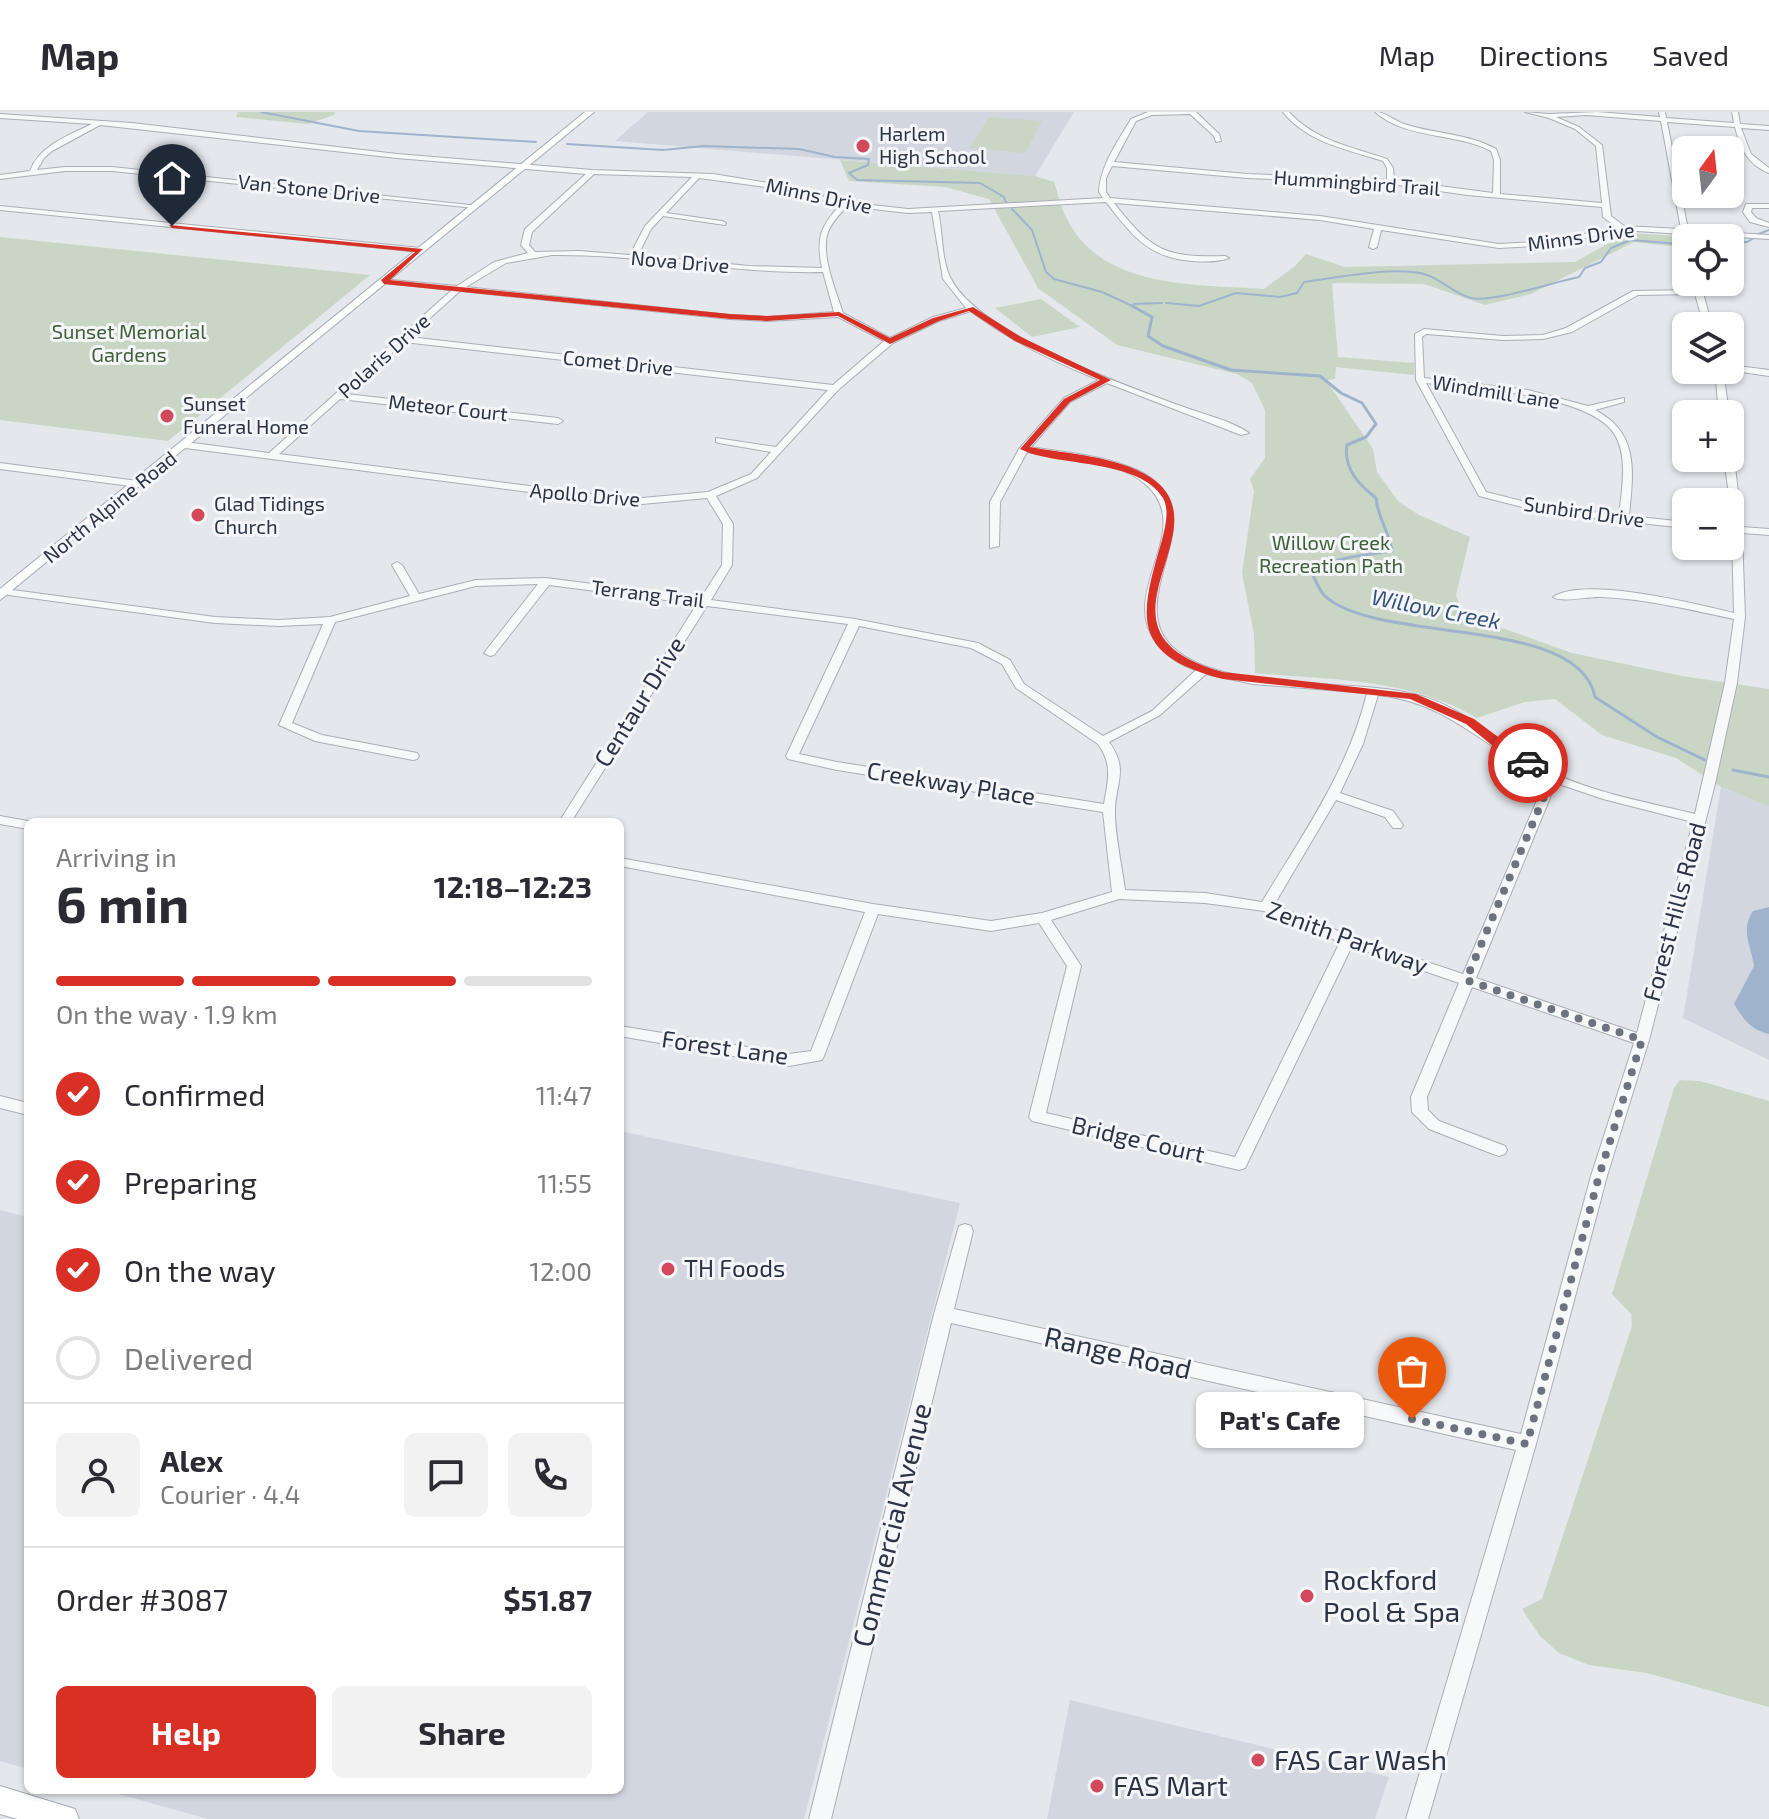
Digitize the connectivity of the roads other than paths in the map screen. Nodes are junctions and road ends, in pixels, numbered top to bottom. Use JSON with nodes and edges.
{"nodes":[{"id":1,"x":590,"y":112,"type":"edge"},
{"id":2,"x":1192,"y":112,"type":"edge"},
{"id":3,"x":1286,"y":112,"type":"edge"},
{"id":4,"x":1378,"y":112,"type":"edge"},
{"id":5,"x":1528,"y":112,"type":"edge"},
{"id":6,"x":1735,"y":112,"type":"edge"},
{"id":7,"x":1150,"y":113,"type":"edge"},
{"id":8,"x":0,"y":116,"type":"edge"},
{"id":9,"x":1548,"y":116,"type":"junction"},
{"id":10,"x":1663,"y":116,"type":"edge"},
{"id":11,"x":99,"y":123,"type":"junction"},
{"id":12,"x":1738,"y":125,"type":"junction"},
{"id":13,"x":1769,"y":128,"type":"edge"},
{"id":14,"x":1218,"y":141,"type":"dead end"},
{"id":15,"x":1110,"y":164,"type":"junction"},
{"id":16,"x":525,"y":166,"type":"junction"},
{"id":17,"x":1769,"y":171,"type":"edge"},
{"id":18,"x":592,"y":172,"type":"junction"},
{"id":19,"x":33,"y":173,"type":"junction"},
{"id":20,"x":698,"y":175,"type":"junction"},
{"id":21,"x":0,"y":177,"type":"edge"},
{"id":22,"x":1391,"y":182,"type":"junction"},
{"id":23,"x":1496,"y":195,"type":"junction"},
{"id":24,"x":1109,"y":200,"type":"junction"},
{"id":25,"x":845,"y":204,"type":"junction"},
{"id":26,"x":1604,"y":205,"type":"junction"},
{"id":27,"x":475,"y":206,"type":"junction"},
{"id":28,"x":1769,"y":206,"type":"edge"},
{"id":29,"x":0,"y":208,"type":"edge"},
{"id":30,"x":935,"y":212,"type":"junction"},
{"id":31,"x":661,"y":214,"type":"junction"},
{"id":32,"x":722,"y":223,"type":"dead end"},
{"id":33,"x":1684,"y":224,"type":"edge"},
{"id":34,"x":1769,"y":225,"type":"edge"},
{"id":35,"x":1378,"y":226,"type":"junction"},
{"id":36,"x":1622,"y":228,"type":"junction"},
{"id":37,"x":1672,"y":233,"type":"edge"},
{"id":38,"x":1744,"y":236,"type":"edge"},
{"id":39,"x":1769,"y":237,"type":"edge"},
{"id":40,"x":1373,"y":247,"type":"dead end"},
{"id":41,"x":421,"y":250,"type":"junction"},
{"id":42,"x":533,"y":254,"type":"junction"},
{"id":43,"x":633,"y":257,"type":"junction"},
{"id":44,"x":1225,"y":258,"type":"dead end"},
{"id":45,"x":827,"y":270,"type":"junction"},
{"id":46,"x":384,"y":281,"type":"junction"},
{"id":47,"x":458,"y":289,"type":"junction"},
{"id":48,"x":1672,"y":289,"type":"edge"},
{"id":49,"x":970,"y":309,"type":"junction"},
{"id":50,"x":839,"y":314,"type":"junction"},
{"id":51,"x":402,"y":339,"type":"junction"},
{"id":52,"x":890,"y":341,"type":"junction"},
{"id":53,"x":1744,"y":370,"type":"edge"},
{"id":54,"x":1769,"y":373,"type":"edge"},
{"id":55,"x":1107,"y":380,"type":"junction"},
{"id":56,"x":1420,"y":380,"type":"junction"},
{"id":57,"x":835,"y":388,"type":"junction"},
{"id":58,"x":339,"y":396,"type":"junction"},
{"id":59,"x":1621,"y":400,"type":"dead end"},
{"id":60,"x":1588,"y":409,"type":"junction"},
{"id":61,"x":558,"y":421,"type":"dead end"},
{"id":62,"x":1244,"y":433,"type":"dead end"},
{"id":63,"x":719,"y":440,"type":"dead end"},
{"id":64,"x":185,"y":445,"type":"junction"},
{"id":65,"x":1024,"y":449,"type":"junction"},
{"id":66,"x":779,"y":450,"type":"junction"},
{"id":67,"x":270,"y":457,"type":"junction"},
{"id":68,"x":0,"y":466,"type":"edge"},
{"id":69,"x":138,"y":484,"type":"junction"},
{"id":70,"x":710,"y":495,"type":"junction"},
{"id":71,"x":1624,"y":520,"type":"junction"},
{"id":72,"x":1672,"y":524,"type":"edge"},
{"id":73,"x":1744,"y":531,"type":"edge"},
{"id":74,"x":1769,"y":532,"type":"edge"},
{"id":75,"x":994,"y":546,"type":"dead end"},
{"id":76,"x":1736,"y":560,"type":"edge"},
{"id":77,"x":397,"y":565,"type":"dead end"},
{"id":78,"x":546,"y":581,"type":"junction"},
{"id":79,"x":3,"y":594,"type":"edge"},
{"id":80,"x":415,"y":596,"type":"junction"},
{"id":81,"x":1558,"y":597,"type":"dead end"},
{"id":82,"x":702,"y":601,"type":"junction"},
{"id":83,"x":1740,"y":617,"type":"junction"},
{"id":84,"x":330,"y":620,"type":"junction"},
{"id":85,"x":855,"y":622,"type":"junction"},
{"id":86,"x":490,"y":653,"type":"dead end"},
{"id":87,"x":1203,"y":670,"type":"junction"},
{"id":88,"x":1373,"y":692,"type":"junction"},
{"id":89,"x":1102,"y":741,"type":"junction"},
{"id":90,"x":413,"y":756,"type":"dead end"},
{"id":91,"x":1552,"y":778,"type":"junction"},
{"id":92,"x":1331,"y":794,"type":"junction"},
{"id":93,"x":1109,"y":809,"type":"junction"},
{"id":94,"x":567,"y":818,"type":"edge"},
{"id":95,"x":1699,"y":819,"type":"junction"},
{"id":96,"x":0,"y":820,"type":"edge"},
{"id":97,"x":24,"y":824,"type":"edge"},
{"id":98,"x":1397,"y":825,"type":"dead end"},
{"id":99,"x":624,"y":863,"type":"edge"},
{"id":100,"x":1119,"y":894,"type":"junction"},
{"id":101,"x":1266,"y":907,"type":"junction"},
{"id":102,"x":873,"y":909,"type":"junction"},
{"id":103,"x":1043,"y":918,"type":"junction"},
{"id":104,"x":1348,"y":940,"type":"junction"},
{"id":105,"x":1466,"y":980,"type":"junction"},
{"id":106,"x":624,"y":1032,"type":"edge"},
{"id":107,"x":1642,"y":1040,"type":"junction"},
{"id":108,"x":0,"y":1102,"type":"edge"},
{"id":109,"x":24,"y":1108,"type":"edge"},
{"id":110,"x":1499,"y":1150,"type":"dead end"},
{"id":111,"x":965,"y":1231,"type":"dead end"},
{"id":112,"x":943,"y":1314,"type":"junction"},
{"id":113,"x":1527,"y":1444,"type":"junction"},
{"id":114,"x":0,"y":1800,"type":"edge"},
{"id":115,"x":65,"y":1819,"type":"edge"},
{"id":116,"x":820,"y":1819,"type":"edge"},
{"id":117,"x":1417,"y":1819,"type":"edge"}],
"edges":[{"from":1,"to":16,"type":"main road","name":"North Alpine Road"},
{"from":2,"to":7,"type":"street"},
{"from":2,"to":14,"type":"street"},
{"from":3,"to":22,"type":"street"},
{"from":4,"to":23,"type":"street"},
{"from":5,"to":9,"type":"street"},
{"from":6,"to":12,"type":"street"},
{"from":7,"to":15,"type":"street"},
{"from":8,"to":11,"type":"street","name":"Minns Drive"},
{"from":9,"to":10,"type":"street"},
{"from":9,"to":26,"type":"street"},
{"from":10,"to":12,"type":"street"},
{"from":10,"to":33,"type":"street"},
{"from":11,"to":16,"type":"street","name":"Minns Drive"},
{"from":11,"to":19,"type":"street"},
{"from":12,"to":13,"type":"street"},
{"from":12,"to":17,"type":"street"},
{"from":15,"to":22,"type":"street","name":"Hummingbird Trail"},
{"from":15,"to":24,"type":"street"},
{"from":16,"to":18,"type":"street","name":"Minns Drive"},
{"from":16,"to":27,"type":"main road","name":"North Alpine Road"},
{"from":18,"to":20,"type":"street","name":"Minns Drive"},
{"from":18,"to":42,"type":"street"},
{"from":19,"to":21,"type":"street","name":"Van Stone Drive"},
{"from":19,"to":27,"type":"street","name":"Van Stone Drive"},
{"from":20,"to":25,"type":"street","name":"Minns Drive"},
{"from":20,"to":31,"type":"street"},
{"from":22,"to":23,"type":"street","name":"Hummingbird Trail"},
{"from":23,"to":26,"type":"street","name":"Hummingbird Trail"},
{"from":24,"to":30,"type":"street","name":"Minns Drive"},
{"from":24,"to":35,"type":"street","name":"Minns Drive"},
{"from":24,"to":44,"type":"street"},
{"from":25,"to":30,"type":"street","name":"Minns Drive"},
{"from":25,"to":45,"type":"street"},
{"from":26,"to":36,"type":"street"},
{"from":27,"to":41,"type":"main road","name":"North Alpine Road"},
{"from":28,"to":34,"type":"street"},
{"from":29,"to":41,"type":"street"},
{"from":30,"to":49,"type":"street"},
{"from":31,"to":32,"type":"street"},
{"from":31,"to":43,"type":"street"},
{"from":35,"to":36,"type":"street","name":"Minns Drive"},
{"from":35,"to":40,"type":"street"},
{"from":36,"to":37,"type":"street","name":"Minns Drive"},
{"from":38,"to":39,"type":"street","name":"Minns Drive"},
{"from":41,"to":46,"type":"main road","name":"North Alpine Road"},
{"from":42,"to":43,"type":"street","name":"Nova Drive"},
{"from":42,"to":47,"type":"street","name":"Polaris Drive"},
{"from":43,"to":45,"type":"street","name":"Nova Drive"},
{"from":45,"to":50,"type":"street"},
{"from":46,"to":47,"type":"street"},
{"from":46,"to":64,"type":"main road","name":"North Alpine Road"},
{"from":47,"to":50,"type":"street"},
{"from":47,"to":51,"type":"street","name":"Polaris Drive"},
{"from":48,"to":56,"type":"street"},
{"from":49,"to":52,"type":"street","name":"Apollo Drive"},
{"from":49,"to":55,"type":"street"},
{"from":50,"to":52,"type":"street"},
{"from":51,"to":57,"type":"street","name":"Comet Drive"},
{"from":51,"to":58,"type":"street","name":"Polaris Drive"},
{"from":52,"to":57,"type":"street","name":"Apollo Drive"},
{"from":53,"to":54,"type":"street"},
{"from":55,"to":62,"type":"street"},
{"from":55,"to":65,"type":"street"},
{"from":56,"to":60,"type":"street","name":"Windmill Lane"},
{"from":56,"to":71,"type":"street","name":"Sunbird Drive"},
{"from":57,"to":66,"type":"street","name":"Apollo Drive"},
{"from":58,"to":61,"type":"street","name":"Meteor Court"},
{"from":58,"to":67,"type":"street","name":"Polaris Drive"},
{"from":59,"to":60,"type":"street"},
{"from":60,"to":71,"type":"street","name":"Windmill Lane"},
{"from":63,"to":66,"type":"street"},
{"from":64,"to":67,"type":"street","name":"Apollo Drive"},
{"from":64,"to":69,"type":"main road","name":"North Alpine Road"},
{"from":65,"to":75,"type":"street"},
{"from":65,"to":87,"type":"street"},
{"from":66,"to":70,"type":"street","name":"Apollo Drive"},
{"from":67,"to":70,"type":"street","name":"Apollo Drive"},
{"from":68,"to":69,"type":"street"},
{"from":69,"to":79,"type":"main road","name":"North Alpine Road"},
{"from":70,"to":82,"type":"street","name":"Centaur Drive"},
{"from":71,"to":72,"type":"street","name":"Sunbird Drive"},
{"from":73,"to":74,"type":"street"},
{"from":76,"to":83,"type":"street","name":"Forest Hills Road"},
{"from":77,"to":80,"type":"street"},
{"from":78,"to":80,"type":"street","name":"Terrang Trail"},
{"from":78,"to":82,"type":"street","name":"Terrang Trail"},
{"from":78,"to":86,"type":"street"},
{"from":79,"to":84,"type":"street","name":"Terrang Trail"},
{"from":80,"to":84,"type":"street","name":"Terrang Trail"},
{"from":81,"to":83,"type":"street"},
{"from":82,"to":85,"type":"street","name":"Terrang Trail"},
{"from":82,"to":94,"type":"street","name":"Centaur Drive"},
{"from":83,"to":95,"type":"street","name":"Forest Hills Road"},
{"from":84,"to":90,"type":"street"},
{"from":85,"to":89,"type":"street","name":"Terrang Trail"},
{"from":85,"to":93,"type":"street","name":"Creekway Place"},
{"from":87,"to":88,"type":"street"},
{"from":87,"to":89,"type":"street"},
{"from":88,"to":91,"type":"street"},
{"from":88,"to":92,"type":"street"},
{"from":89,"to":93,"type":"street"},
{"from":91,"to":95,"type":"street"},
{"from":91,"to":105,"type":"street"},
{"from":92,"to":98,"type":"street"},
{"from":92,"to":101,"type":"street"},
{"from":93,"to":100,"type":"street"},
{"from":95,"to":107,"type":"street","name":"Forest Hills Road"},
{"from":96,"to":97,"type":"street"},
{"from":99,"to":102,"type":"street","name":"Zenith Parkway"},
{"from":100,"to":101,"type":"street","name":"Zenith Parkway"},
{"from":100,"to":103,"type":"street","name":"Zenith Parkway"},
{"from":101,"to":104,"type":"street","name":"Zenith Parkway"},
{"from":102,"to":103,"type":"street","name":"Zenith Parkway"},
{"from":102,"to":106,"type":"street","name":"Forest Lane"},
{"from":103,"to":104,"type":"street","name":"Bridge Court"},
{"from":104,"to":105,"type":"street","name":"Zenith Parkway"},
{"from":105,"to":107,"type":"street","name":"Zenith Parkway"},
{"from":105,"to":110,"type":"street"},
{"from":107,"to":113,"type":"street","name":"Forest Hills Road"},
{"from":108,"to":109,"type":"street"},
{"from":111,"to":112,"type":"street","name":"Commercial Avenue"},
{"from":112,"to":113,"type":"street","name":"Range Road"},
{"from":112,"to":116,"type":"street","name":"Commercial Avenue"},
{"from":113,"to":117,"type":"street","name":"Forest Hills Road"},
{"from":114,"to":115,"type":"main road"}]}
